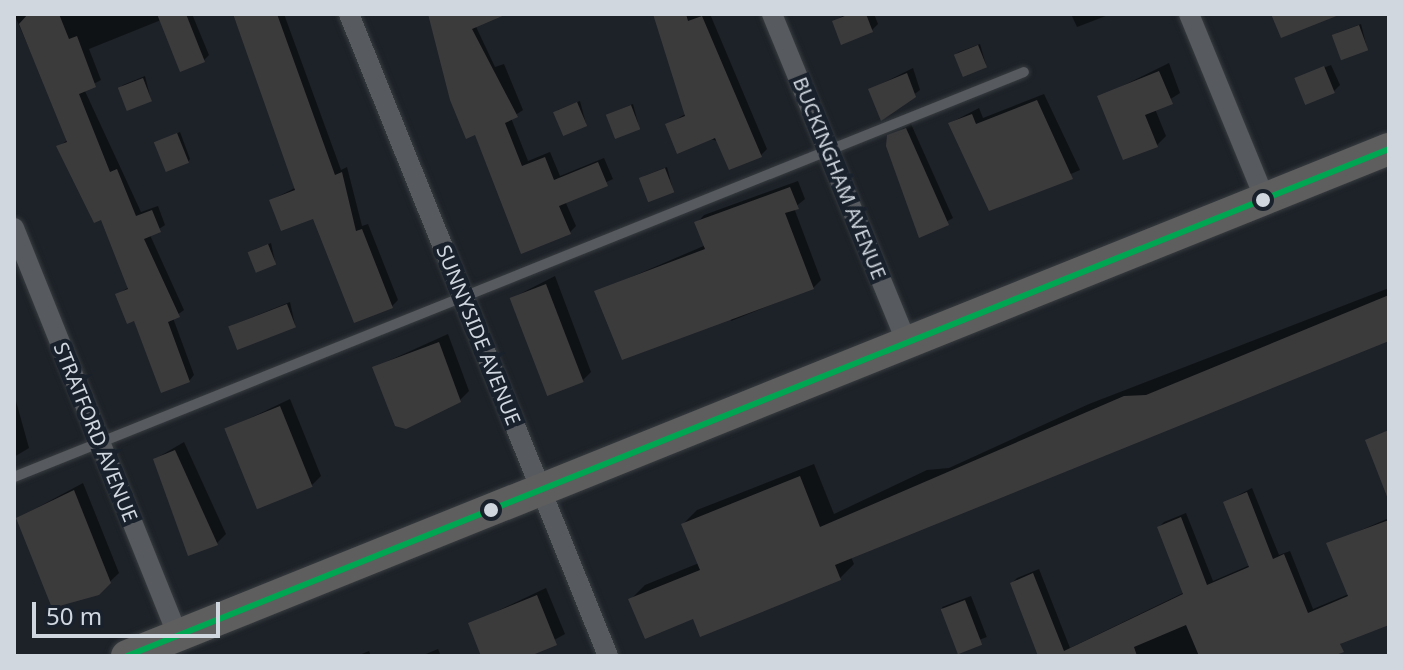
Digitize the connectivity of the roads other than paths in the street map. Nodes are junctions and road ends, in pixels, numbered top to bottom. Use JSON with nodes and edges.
{"nodes":[{"id":1,"x":349,"y":14,"type":"edge"},
{"id":2,"x":772,"y":14,"type":"edge"},
{"id":3,"x":1189,"y":14,"type":"edge"},
{"id":4,"x":1024,"y":72,"type":"dead end"},
{"id":5,"x":1389,"y":149,"type":"edge"},
{"id":6,"x":828,"y":150,"type":"junction"},
{"id":7,"x":1265,"y":199,"type":"junction"},
{"id":8,"x":14,"y":228,"type":"edge"},
{"id":9,"x":464,"y":296,"type":"junction"},
{"id":10,"x":907,"y":343,"type":"junction"},
{"id":11,"x":100,"y":442,"type":"junction"},
{"id":12,"x":14,"y":477,"type":"edge"},
{"id":13,"x":541,"y":490,"type":"junction"},
{"id":14,"x":178,"y":636,"type":"junction"},
{"id":15,"x":127,"y":656,"type":"edge"},
{"id":16,"x":608,"y":656,"type":"edge"}],
"edges":[{"from":1,"to":9,"type":"street","name":"SUNNYSIDE AVENUE"},
{"from":2,"to":6,"type":"street","name":"BUCKINGHAM AVENUE"},
{"from":3,"to":7,"type":"street"},
{"from":4,"to":6,"type":"lane"},
{"from":5,"to":7,"type":"main road"},
{"from":6,"to":9,"type":"lane"},
{"from":6,"to":10,"type":"street","name":"BUCKINGHAM AVENUE"},
{"from":7,"to":10,"type":"main road"},
{"from":8,"to":11,"type":"street","name":"STRATFORD AVENUE"},
{"from":9,"to":11,"type":"lane"},
{"from":9,"to":13,"type":"street","name":"SUNNYSIDE AVENUE"},
{"from":10,"to":13,"type":"main road"},
{"from":11,"to":12,"type":"lane"},
{"from":11,"to":14,"type":"street","name":"STRATFORD AVENUE"},
{"from":13,"to":14,"type":"main road"},
{"from":13,"to":16,"type":"street","name":"SUNNYSIDE AVENUE"},
{"from":14,"to":15,"type":"main road"}]}
